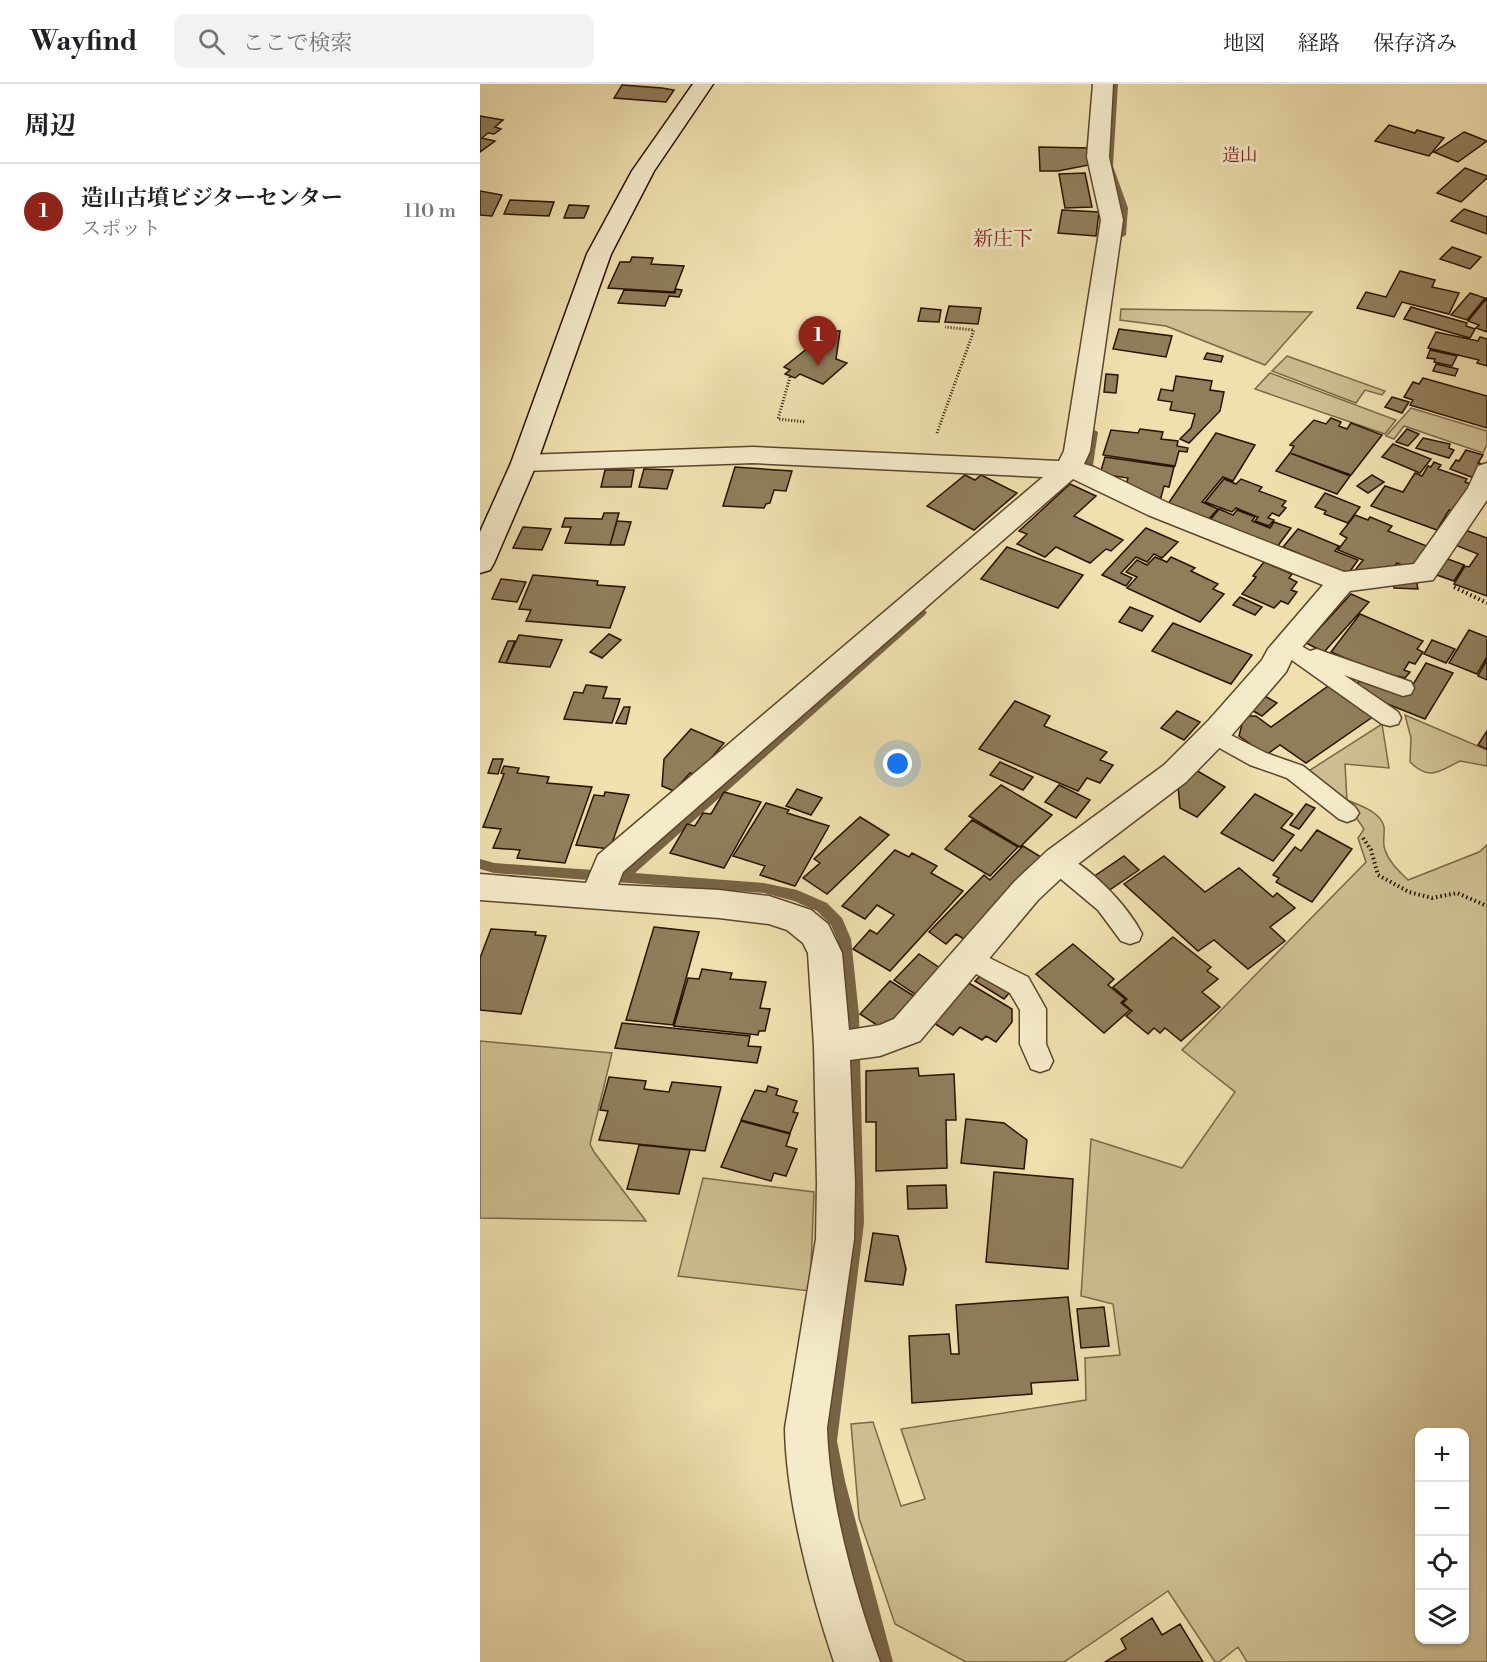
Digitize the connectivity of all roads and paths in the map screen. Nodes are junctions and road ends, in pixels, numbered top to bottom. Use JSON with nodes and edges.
{"nodes":[{"id":1,"x":703,"y":84,"type":"edge"},
{"id":2,"x":1103,"y":84,"type":"edge"},
{"id":3,"x":945,"y":327,"type":"dead end"},
{"id":4,"x":790,"y":377,"type":"dead end"},
{"id":5,"x":806,"y":422,"type":"dead end"},
{"id":6,"x":927,"y":462,"type":"junction"},
{"id":7,"x":524,"y":463,"type":"junction"},
{"id":8,"x":1077,"y":472,"type":"junction"},
{"id":9,"x":1487,"y":472,"type":"edge"},
{"id":10,"x":480,"y":563,"type":"edge"},
{"id":11,"x":1342,"y":582,"type":"junction"},
{"id":12,"x":1287,"y":646,"type":"junction"},
{"id":13,"x":1403,"y":688,"type":"dead end"},
{"id":14,"x":1390,"y":718,"type":"dead end"},
{"id":15,"x":1215,"y":735,"type":"junction"},
{"id":16,"x":1347,"y":813,"type":"joint"},
{"id":17,"x":1057,"y":862,"type":"junction"},
{"id":18,"x":602,"y":883,"type":"junction"},
{"id":19,"x":480,"y":887,"type":"edge"},
{"id":20,"x":1487,"y":906,"type":"edge"},
{"id":21,"x":1130,"y":934,"type":"dead end"},
{"id":22,"x":969,"y":958,"type":"junction"},
{"id":23,"x":846,"y":1045,"type":"junction"},
{"id":24,"x":1040,"y":1061,"type":"dead end"},
{"id":25,"x":856,"y":1662,"type":"edge"}],
"edges":[{"from":1,"to":7,"type":"street"},
{"from":2,"to":8,"type":"street"},
{"from":3,"to":6,"type":"path"},
{"from":4,"to":5,"type":"path"},
{"from":6,"to":7,"type":"street"},
{"from":6,"to":8,"type":"street"},
{"from":7,"to":10,"type":"street"},
{"from":8,"to":11,"type":"street"},
{"from":8,"to":18,"type":"street"},
{"from":9,"to":11,"type":"street"},
{"from":11,"to":12,"type":"street"},
{"from":12,"to":13,"type":"lane"},
{"from":12,"to":14,"type":"lane"},
{"from":12,"to":15,"type":"street"},
{"from":15,"to":16,"type":"lane"},
{"from":15,"to":17,"type":"street"},
{"from":16,"to":20,"type":"path"},
{"from":17,"to":21,"type":"lane"},
{"from":17,"to":22,"type":"street"},
{"from":18,"to":19,"type":"street"},
{"from":18,"to":23,"type":"street"},
{"from":22,"to":23,"type":"street"},
{"from":22,"to":24,"type":"lane"},
{"from":23,"to":25,"type":"street"}]}
